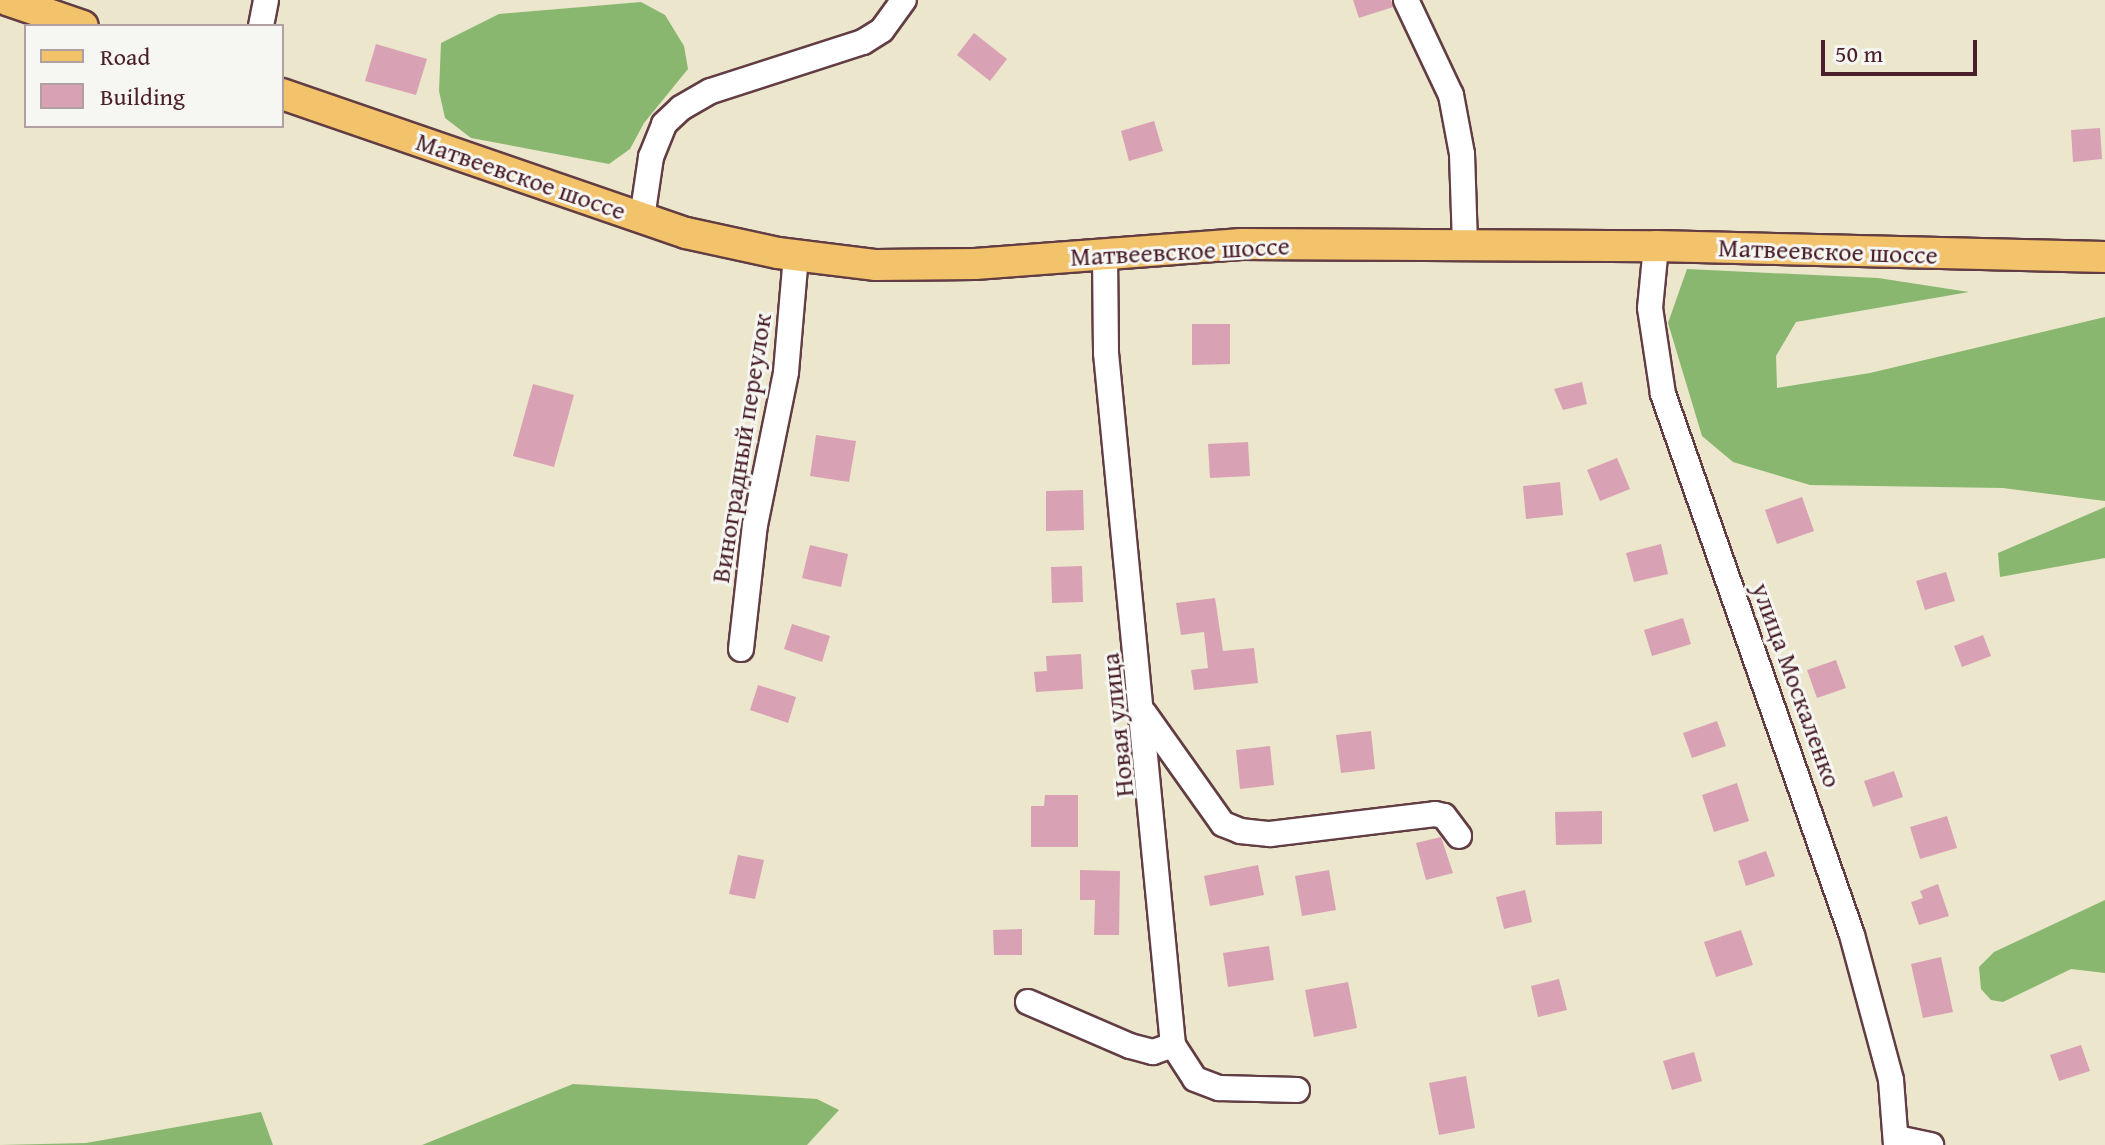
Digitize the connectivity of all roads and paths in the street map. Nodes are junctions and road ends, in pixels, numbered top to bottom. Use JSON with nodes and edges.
{"nodes":[{"id":1,"x":7,"y":0,"type":"edge"},
{"id":2,"x":266,"y":0,"type":"edge"},
{"id":3,"x":904,"y":0,"type":"edge"},
{"id":4,"x":1406,"y":0,"type":"edge"},
{"id":5,"x":77,"y":24,"type":"edge"},
{"id":6,"x":261,"y":24,"type":"edge"},
{"id":7,"x":284,"y":95,"type":"edge"},
{"id":8,"x":642,"y":218,"type":"junction"},
{"id":9,"x":1465,"y":244,"type":"junction"},
{"id":10,"x":1671,"y":246,"type":"junction"},
{"id":11,"x":1105,"y":255,"type":"junction"},
{"id":12,"x":796,"y":256,"type":"junction"},
{"id":13,"x":2105,"y":257,"type":"edge"},
{"id":14,"x":741,"y":649,"type":"dead end"},
{"id":15,"x":1144,"y":713,"type":"junction"},
{"id":16,"x":1459,"y":836,"type":"dead end"},
{"id":17,"x":1028,"y":1002,"type":"dead end"},
{"id":18,"x":1173,"y":1045,"type":"junction"},
{"id":19,"x":1297,"y":1090,"type":"dead end"},
{"id":20,"x":1896,"y":1142,"type":"edge"},
{"id":21,"x":1931,"y":1145,"type":"edge"}],
"edges":[{"from":1,"to":5,"type":"main road"},
{"from":2,"to":6,"type":"street"},
{"from":3,"to":8,"type":"street"},
{"from":4,"to":9,"type":"street"},
{"from":7,"to":8,"type":"main road","name":"Матвеевское шоссе"},
{"from":8,"to":12,"type":"main road","name":"Матвеевское шоссе"},
{"from":9,"to":10,"type":"main road","name":"Матвеевское шоссе"},
{"from":9,"to":11,"type":"main road","name":"Матвеевское шоссе"},
{"from":10,"to":13,"type":"main road","name":"Матвеевское шоссе"},
{"from":10,"to":20,"type":"street","name":"улица Москаленко"},
{"from":11,"to":12,"type":"main road","name":"Матвеевское шоссе"},
{"from":11,"to":15,"type":"street","name":"Новая улица"},
{"from":12,"to":14,"type":"street","name":"Виноградный переулок"},
{"from":15,"to":16,"type":"street"},
{"from":15,"to":18,"type":"street","name":"Новая улица"},
{"from":17,"to":18,"type":"street"},
{"from":18,"to":19,"type":"street","name":"Новая улица"},
{"from":20,"to":21,"type":"street"}]}
